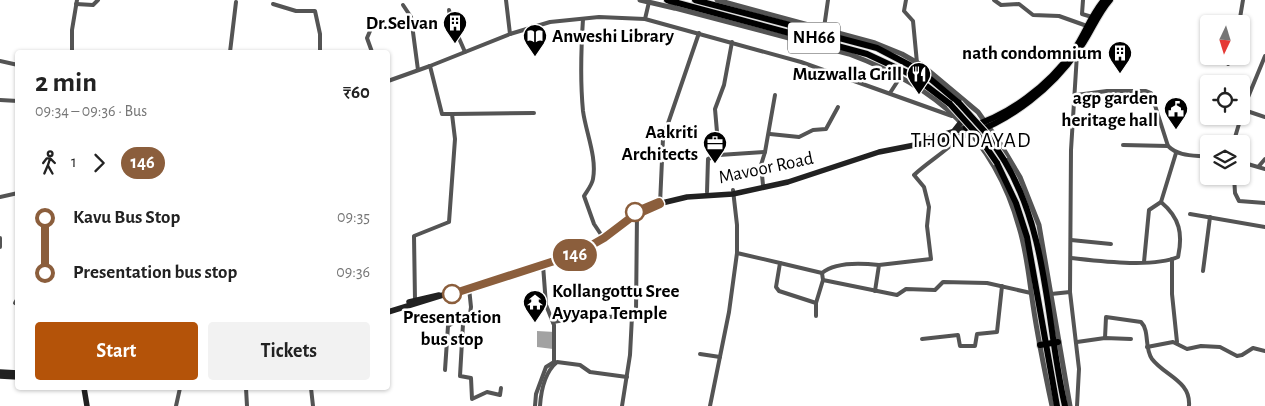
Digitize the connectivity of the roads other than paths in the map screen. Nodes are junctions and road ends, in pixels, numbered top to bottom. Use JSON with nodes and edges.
{"nodes":[{"id":1,"x":98,"y":0,"type":"edge"},
{"id":2,"x":506,"y":0,"type":"edge"},
{"id":3,"x":640,"y":0,"type":"edge"},
{"id":4,"x":668,"y":0,"type":"edge"},
{"id":5,"x":696,"y":0,"type":"edge"},
{"id":6,"x":717,"y":0,"type":"edge"},
{"id":7,"x":828,"y":0,"type":"edge"},
{"id":8,"x":906,"y":0,"type":"edge"},
{"id":9,"x":994,"y":0,"type":"edge"},
{"id":10,"x":1083,"y":0,"type":"edge"},
{"id":11,"x":1104,"y":0,"type":"edge"},
{"id":12,"x":1110,"y":0,"type":"edge"},
{"id":13,"x":1243,"y":0,"type":"edge"},
{"id":14,"x":76,"y":2,"type":"edge"},
{"id":15,"x":236,"y":2,"type":"dead end"},
{"id":16,"x":649,"y":2,"type":"junction"},
{"id":17,"x":273,"y":4,"type":"dead end"},
{"id":18,"x":403,"y":5,"type":"dead end"},
{"id":19,"x":675,"y":8,"type":"junction"},
{"id":20,"x":449,"y":10,"type":"dead end"},
{"id":21,"x":1240,"y":15,"type":"edge"},
{"id":22,"x":1092,"y":17,"type":"junction"},
{"id":23,"x":582,"y":18,"type":"junction"},
{"id":24,"x":645,"y":19,"type":"junction"},
{"id":25,"x":1088,"y":26,"type":"junction"},
{"id":26,"x":824,"y":28,"type":"junction"},
{"id":27,"x":370,"y":31,"type":"dead end"},
{"id":28,"x":699,"y":33,"type":"junction"},
{"id":29,"x":510,"y":34,"type":"junction"},
{"id":30,"x":732,"y":42,"type":"junction"},
{"id":31,"x":72,"y":50,"type":"edge"},
{"id":32,"x":230,"y":50,"type":"edge"},
{"id":33,"x":320,"y":50,"type":"edge"},
{"id":34,"x":371,"y":50,"type":"edge"},
{"id":35,"x":465,"y":52,"type":"junction"},
{"id":36,"x":1075,"y":52,"type":"junction"},
{"id":37,"x":1265,"y":56,"type":"edge"},
{"id":38,"x":0,"y":61,"type":"edge"},
{"id":39,"x":917,"y":63,"type":"junction"},
{"id":40,"x":15,"y":64,"type":"edge"},
{"id":41,"x":430,"y":66,"type":"junction"},
{"id":42,"x":418,"y":70,"type":"junction"},
{"id":43,"x":901,"y":76,"type":"junction"},
{"id":44,"x":390,"y":79,"type":"edge"},
{"id":45,"x":890,"y":93,"type":"junction"},
{"id":46,"x":775,"y":95,"type":"dead end"},
{"id":47,"x":1076,"y":95,"type":"junction"},
{"id":48,"x":1250,"y":95,"type":"edge"},
{"id":49,"x":0,"y":100,"type":"edge"},
{"id":50,"x":15,"y":101,"type":"edge"},
{"id":51,"x":838,"y":107,"type":"dead end"},
{"id":52,"x":1250,"y":112,"type":"edge"},
{"id":53,"x":534,"y":113,"type":"dead end"},
{"id":54,"x":452,"y":114,"type":"junction"},
{"id":55,"x":1265,"y":117,"type":"edge"},
{"id":56,"x":959,"y":119,"type":"junction"},
{"id":57,"x":987,"y":125,"type":"junction"},
{"id":58,"x":954,"y":131,"type":"junction"},
{"id":59,"x":968,"y":131,"type":"junction"},
{"id":60,"x":770,"y":134,"type":"junction"},
{"id":61,"x":963,"y":135,"type":"junction"},
{"id":62,"x":1123,"y":145,"type":"dead end"},
{"id":63,"x":1168,"y":146,"type":"junction"},
{"id":64,"x":765,"y":152,"type":"junction"},
{"id":65,"x":1176,"y":153,"type":"junction"},
{"id":66,"x":718,"y":156,"type":"junction"},
{"id":67,"x":1200,"y":156,"type":"edge"},
{"id":68,"x":1265,"y":159,"type":"edge"},
{"id":69,"x":1250,"y":164,"type":"edge"},
{"id":70,"x":1259,"y":166,"type":"junction"},
{"id":71,"x":1265,"y":169,"type":"edge"},
{"id":72,"x":763,"y":184,"type":"junction"},
{"id":73,"x":1235,"y":185,"type":"edge"},
{"id":74,"x":707,"y":192,"type":"junction"},
{"id":75,"x":733,"y":192,"type":"junction"},
{"id":76,"x":15,"y":194,"type":"edge"},
{"id":77,"x":0,"y":197,"type":"edge"},
{"id":78,"x":1162,"y":202,"type":"junction"},
{"id":79,"x":659,"y":203,"type":"junction"},
{"id":80,"x":1265,"y":203,"type":"edge"},
{"id":81,"x":637,"y":214,"type":"junction"},
{"id":82,"x":1190,"y":214,"type":"dead end"},
{"id":83,"x":1210,"y":217,"type":"junction"},
{"id":84,"x":1265,"y":227,"type":"edge"},
{"id":85,"x":602,"y":236,"type":"junction"},
{"id":86,"x":0,"y":238,"type":"edge"},
{"id":87,"x":1071,"y":240,"type":"junction"},
{"id":88,"x":1111,"y":244,"type":"dead end"},
{"id":89,"x":0,"y":247,"type":"edge"},
{"id":90,"x":737,"y":253,"type":"junction"},
{"id":91,"x":1071,"y":258,"type":"junction"},
{"id":92,"x":1172,"y":259,"type":"junction"},
{"id":93,"x":1144,"y":262,"type":"junction"},
{"id":94,"x":780,"y":263,"type":"junction"},
{"id":95,"x":543,"y":265,"type":"junction"},
{"id":96,"x":879,"y":265,"type":"junction"},
{"id":97,"x":1203,"y":271,"type":"dead end"},
{"id":98,"x":822,"y":273,"type":"junction"},
{"id":99,"x":823,"y":280,"type":"junction"},
{"id":100,"x":1002,"y":286,"type":"junction"},
{"id":101,"x":469,"y":288,"type":"junction"},
{"id":102,"x":875,"y":291,"type":"junction"},
{"id":103,"x":1070,"y":292,"type":"junction"},
{"id":104,"x":1031,"y":293,"type":"junction"},
{"id":105,"x":1050,"y":294,"type":"junction"},
{"id":106,"x":415,"y":300,"type":"junction"},
{"id":107,"x":816,"y":304,"type":"junction"},
{"id":108,"x":390,"y":309,"type":"edge"},
{"id":109,"x":390,"y":309,"type":"edge"},
{"id":110,"x":632,"y":316,"type":"junction"},
{"id":111,"x":816,"y":316,"type":"dead end"},
{"id":112,"x":465,"y":322,"type":"junction"},
{"id":113,"x":553,"y":322,"type":"junction"},
{"id":114,"x":1105,"y":338,"type":"junction"},
{"id":115,"x":922,"y":339,"type":"dead end"},
{"id":116,"x":1131,"y":339,"type":"dead end"},
{"id":117,"x":1077,"y":342,"type":"junction"},
{"id":118,"x":1177,"y":342,"type":"junction"},
{"id":119,"x":1056,"y":343,"type":"junction"},
{"id":120,"x":1043,"y":345,"type":"junction"},
{"id":121,"x":1147,"y":348,"type":"junction"},
{"id":122,"x":1265,"y":351,"type":"edge"},
{"id":123,"x":700,"y":354,"type":"dead end"},
{"id":124,"x":720,"y":357,"type":"junction"},
{"id":125,"x":445,"y":370,"type":"dead end"},
{"id":126,"x":0,"y":372,"type":"edge"},
{"id":127,"x":15,"y":374,"type":"edge"},
{"id":128,"x":0,"y":376,"type":"edge"},
{"id":129,"x":15,"y":377,"type":"edge"},
{"id":130,"x":627,"y":377,"type":"junction"},
{"id":131,"x":501,"y":388,"type":"dead end"},
{"id":132,"x":84,"y":390,"type":"edge"},
{"id":133,"x":180,"y":390,"type":"edge"},
{"id":134,"x":246,"y":390,"type":"edge"},
{"id":135,"x":311,"y":390,"type":"edge"},
{"id":136,"x":86,"y":406,"type":"edge"},
{"id":137,"x":176,"y":406,"type":"edge"},
{"id":138,"x":247,"y":406,"type":"edge"},
{"id":139,"x":313,"y":406,"type":"edge"},
{"id":140,"x":535,"y":406,"type":"edge"},
{"id":141,"x":540,"y":406,"type":"edge"},
{"id":142,"x":622,"y":406,"type":"edge"},
{"id":143,"x":710,"y":406,"type":"edge"},
{"id":144,"x":1052,"y":406,"type":"edge"},
{"id":145,"x":1057,"y":406,"type":"edge"},
{"id":146,"x":1065,"y":406,"type":"edge"},
{"id":147,"x":1070,"y":406,"type":"edge"},
{"id":148,"x":1077,"y":406,"type":"edge"},
{"id":149,"x":1189,"y":406,"type":"edge"}],
"edges":[{"from":1,"to":14,"type":"street"},
{"from":2,"to":29,"type":"street"},
{"from":3,"to":16,"type":"street"},
{"from":4,"to":19,"type":"street"},
{"from":4,"to":120,"type":"main road","number":"NH66","bridge":true},
{"from":5,"to":119,"type":"main road","number":"NH66","bridge":true},
{"from":6,"to":26,"type":"street"},
{"from":7,"to":26,"type":"street"},
{"from":8,"to":39,"type":"street"},
{"from":9,"to":25,"type":"street"},
{"from":10,"to":22,"type":"street"},
{"from":11,"to":22,"type":"main road","name":"Mavoor Road"},
{"from":12,"to":36,"type":"main road","name":"Mavoor Road"},
{"from":13,"to":21,"type":"street"},
{"from":14,"to":31,"type":"street"},
{"from":15,"to":32,"type":"street"},
{"from":16,"to":19,"type":"street"},
{"from":16,"to":24,"type":"street"},
{"from":17,"to":33,"type":"street"},
{"from":18,"to":42,"type":"street"},
{"from":19,"to":43,"type":"street"},
{"from":20,"to":35,"type":"street"},
{"from":22,"to":25,"type":"main road","name":"Mavoor Road"},
{"from":23,"to":24,"type":"street"},
{"from":23,"to":29,"type":"street"},
{"from":23,"to":85,"type":"street"},
{"from":24,"to":28,"type":"street"},
{"from":25,"to":36,"type":"main road","name":"Mavoor Road"},
{"from":26,"to":39,"type":"street"},
{"from":27,"to":34,"type":"street"},
{"from":28,"to":30,"type":"street"},
{"from":28,"to":79,"type":"street"},
{"from":29,"to":35,"type":"street"},
{"from":30,"to":45,"type":"street"},
{"from":30,"to":66,"type":"street"},
{"from":35,"to":41,"type":"street"},
{"from":36,"to":47,"type":"street"},
{"from":36,"to":57,"type":"main road","name":"Mavoor Road"},
{"from":37,"to":48,"type":"street"},
{"from":38,"to":40,"type":"street"},
{"from":39,"to":57,"type":"street"},
{"from":41,"to":42,"type":"street"},
{"from":41,"to":54,"type":"street"},
{"from":42,"to":44,"type":"street"},
{"from":43,"to":45,"type":"street"},
{"from":43,"to":56,"type":"street"},
{"from":45,"to":56,"type":"street"},
{"from":46,"to":60,"type":"street"},
{"from":47,"to":63,"type":"street"},
{"from":47,"to":87,"type":"street"},
{"from":49,"to":50,"type":"street"},
{"from":51,"to":60,"type":"street"},
{"from":52,"to":55,"type":"street"},
{"from":53,"to":54,"type":"street"},
{"from":54,"to":106,"type":"street"},
{"from":56,"to":58,"type":"main road"},
{"from":56,"to":59,"type":"street"},
{"from":57,"to":59,"type":"main road","name":"Mavoor Road"},
{"from":57,"to":105,"type":"street"},
{"from":58,"to":59,"type":"main road","name":"Mavoor Road"},
{"from":58,"to":72,"type":"main road","name":"Mavoor Road"},
{"from":59,"to":61,"type":"main road","name":"Mavoor Road"},
{"from":59,"to":104,"type":"street"},
{"from":60,"to":64,"type":"street"},
{"from":61,"to":75,"type":"main road","name":"Mavoor Road"},
{"from":61,"to":96,"type":"street"},
{"from":62,"to":63,"type":"street"},
{"from":63,"to":65,"type":"street"},
{"from":64,"to":66,"type":"street"},
{"from":64,"to":72,"type":"street"},
{"from":65,"to":67,"type":"street"},
{"from":65,"to":78,"type":"street"},
{"from":66,"to":74,"type":"street"},
{"from":68,"to":70,"type":"street"},
{"from":69,"to":70,"type":"street"},
{"from":70,"to":71,"type":"street"},
{"from":72,"to":75,"type":"main road","name":"Mavoor Road"},
{"from":73,"to":80,"type":"street"},
{"from":74,"to":75,"type":"main road","name":"Mavoor Road"},
{"from":74,"to":79,"type":"main road","name":"Mavoor Road"},
{"from":75,"to":79,"type":"main road","name":"Mavoor Road"},
{"from":75,"to":90,"type":"street"},
{"from":76,"to":77,"type":"street"},
{"from":78,"to":92,"type":"street"},
{"from":78,"to":93,"type":"street"},
{"from":79,"to":81,"type":"main road","name":"Mavoor Road"},
{"from":79,"to":85,"type":"main road","name":"Mavoor Road"},
{"from":81,"to":95,"type":"main road","name":"Mavoor Road"},
{"from":81,"to":110,"type":"street"},
{"from":82,"to":83,"type":"street"},
{"from":83,"to":84,"type":"street"},
{"from":83,"to":97,"type":"street"},
{"from":85,"to":106,"type":"main road","name":"Mavoor Road"},
{"from":86,"to":89,"type":"street"},
{"from":87,"to":88,"type":"street"},
{"from":87,"to":91,"type":"street"},
{"from":90,"to":94,"type":"street"},
{"from":90,"to":124,"type":"street"},
{"from":91,"to":93,"type":"street"},
{"from":91,"to":103,"type":"street"},
{"from":92,"to":93,"type":"street"},
{"from":92,"to":118,"type":"street"},
{"from":94,"to":98,"type":"street"},
{"from":94,"to":107,"type":"street"},
{"from":95,"to":101,"type":"main road","name":"Mavoor Road"},
{"from":95,"to":113,"type":"street"},
{"from":96,"to":98,"type":"street"},
{"from":96,"to":102,"type":"street"},
{"from":98,"to":99,"type":"street"},
{"from":99,"to":102,"type":"street"},
{"from":99,"to":107,"type":"street"},
{"from":100,"to":102,"type":"street"},
{"from":100,"to":104,"type":"street"},
{"from":100,"to":115,"type":"street"},
{"from":101,"to":109,"type":"main road","name":"Mavoor Road"},
{"from":101,"to":112,"type":"street"},
{"from":103,"to":105,"type":"street"},
{"from":103,"to":117,"type":"street"},
{"from":104,"to":120,"type":"street"},
{"from":105,"to":119,"type":"street"},
{"from":106,"to":108,"type":"main road","name":"Mavoor Road"},
{"from":107,"to":111,"type":"street"},
{"from":110,"to":113,"type":"street"},
{"from":110,"to":130,"type":"street"},
{"from":112,"to":125,"type":"street"},
{"from":112,"to":131,"type":"street"},
{"from":113,"to":140,"type":"street"},
{"from":114,"to":116,"type":"street"},
{"from":114,"to":117,"type":"street"},
{"from":114,"to":121,"type":"street"},
{"from":117,"to":148,"type":"street"},
{"from":118,"to":121,"type":"street"},
{"from":118,"to":122,"type":"street"},
{"from":119,"to":120,"type":"main road"},
{"from":119,"to":146,"type":"main road","number":"NH66"},
{"from":119,"to":147,"type":"street"},
{"from":120,"to":144,"type":"street"},
{"from":120,"to":145,"type":"main road","number":"NH66"},
{"from":121,"to":149,"type":"street"},
{"from":123,"to":124,"type":"street"},
{"from":124,"to":143,"type":"street"},
{"from":126,"to":127,"type":"main road"},
{"from":128,"to":129,"type":"main road"},
{"from":130,"to":141,"type":"street"},
{"from":130,"to":142,"type":"street"},
{"from":132,"to":136,"type":"main road"},
{"from":133,"to":137,"type":"street"},
{"from":134,"to":138,"type":"street"},
{"from":135,"to":139,"type":"street"}]}
